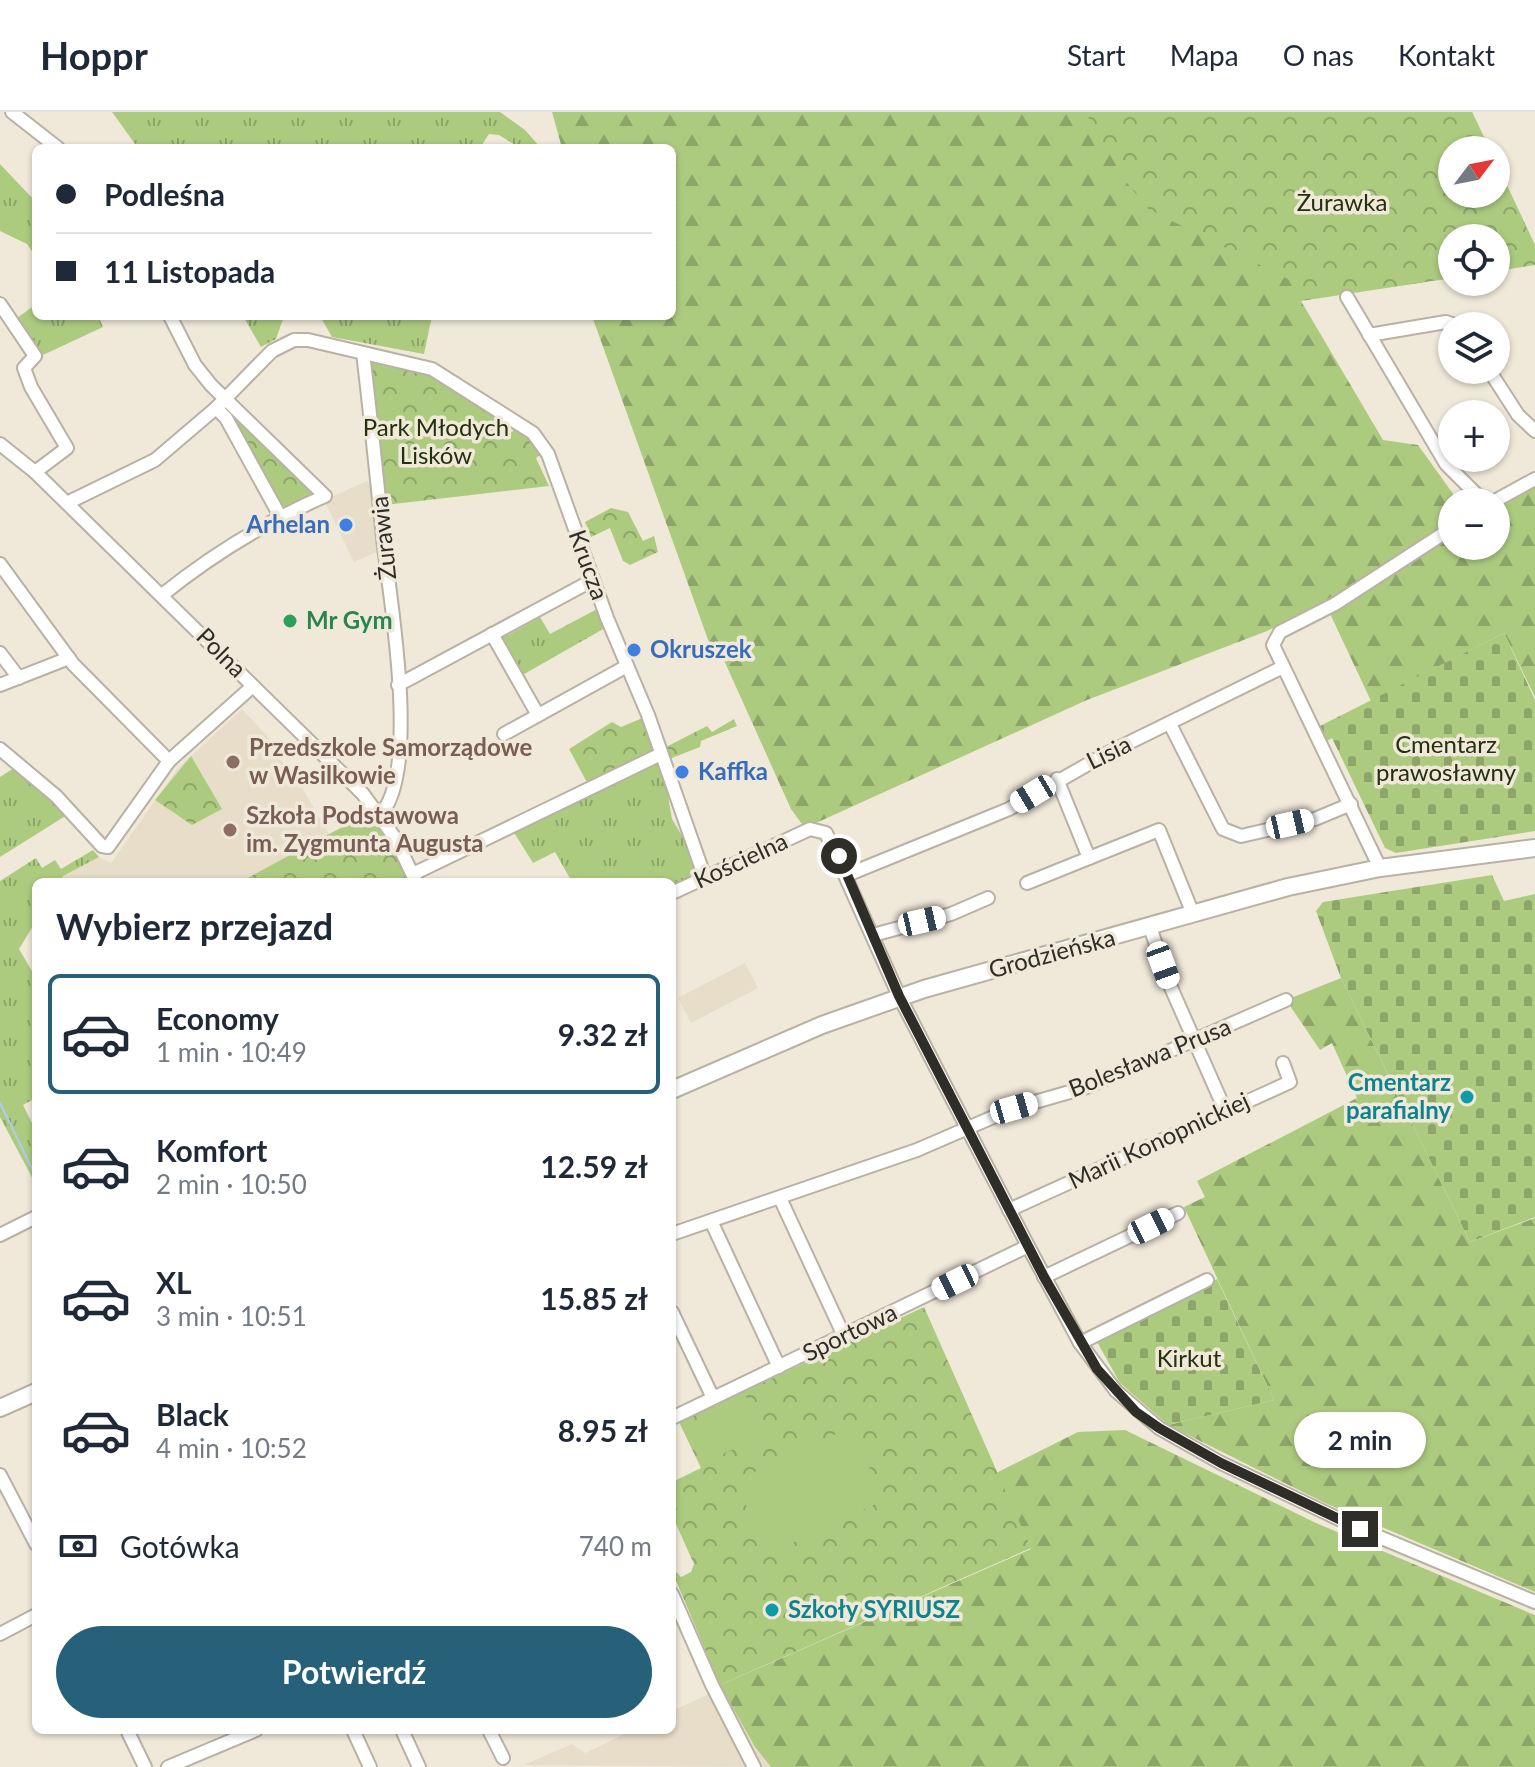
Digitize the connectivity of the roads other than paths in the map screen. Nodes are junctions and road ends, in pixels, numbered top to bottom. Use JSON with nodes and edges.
{"nodes":[{"id":1,"x":12,"y":112,"type":"edge"},
{"id":2,"x":53,"y":144,"type":"edge"},
{"id":3,"x":1347,"y":297,"type":"dead end"},
{"id":4,"x":0,"y":304,"type":"edge"},
{"id":5,"x":172,"y":320,"type":"edge"},
{"id":6,"x":1438,"y":323,"type":"edge"},
{"id":7,"x":1369,"y":335,"type":"junction"},
{"id":8,"x":363,"y":353,"type":"junction"},
{"id":9,"x":1498,"y":384,"type":"edge"},
{"id":10,"x":221,"y":403,"type":"junction"},
{"id":11,"x":1535,"y":431,"type":"edge"},
{"id":12,"x":0,"y":444,"type":"edge"},
{"id":13,"x":35,"y":472,"type":"junction"},
{"id":14,"x":1535,"y":479,"type":"edge"},
{"id":15,"x":1470,"y":488,"type":"edge"},
{"id":16,"x":1510,"y":493,"type":"edge"},
{"id":17,"x":67,"y":503,"type":"junction"},
{"id":18,"x":280,"y":516,"type":"junction"},
{"id":19,"x":1438,"y":537,"type":"edge"},
{"id":20,"x":0,"y":564,"type":"edge"},
{"id":21,"x":593,"y":580,"type":"junction"},
{"id":22,"x":162,"y":595,"type":"junction"},
{"id":23,"x":492,"y":634,"type":"junction"},
{"id":24,"x":0,"y":653,"type":"edge"},
{"id":25,"x":69,"y":658,"type":"junction"},
{"id":26,"x":627,"y":666,"type":"junction"},
{"id":27,"x":1283,"y":667,"type":"junction"},
{"id":28,"x":19,"y":678,"type":"junction"},
{"id":29,"x":0,"y":685,"type":"edge"},
{"id":30,"x":398,"y":685,"type":"junction"},
{"id":31,"x":253,"y":686,"type":"junction"},
{"id":32,"x":538,"y":715,"type":"junction"},
{"id":33,"x":1170,"y":724,"type":"junction"},
{"id":34,"x":504,"y":734,"type":"dead end"},
{"id":35,"x":0,"y":749,"type":"edge"},
{"id":36,"x":661,"y":754,"type":"junction"},
{"id":37,"x":169,"y":761,"type":"junction"},
{"id":38,"x":1057,"y":779,"type":"junction"},
{"id":39,"x":1351,"y":804,"type":"junction"},
{"id":40,"x":380,"y":815,"type":"junction"},
{"id":41,"x":1535,"y":848,"type":"edge"},
{"id":42,"x":1089,"y":858,"type":"junction"},
{"id":43,"x":1380,"y":868,"type":"junction"},
{"id":44,"x":847,"y":875,"type":"junction"},
{"id":45,"x":415,"y":878,"type":"edge"},
{"id":46,"x":705,"y":878,"type":"junction"},
{"id":47,"x":1027,"y":883,"type":"dead end"},
{"id":48,"x":676,"y":891,"type":"edge"},
{"id":49,"x":988,"y":898,"type":"dead end"},
{"id":50,"x":1193,"y":914,"type":"junction"},
{"id":51,"x":1150,"y":927,"type":"junction"},
{"id":52,"x":873,"y":935,"type":"junction"},
{"id":53,"x":899,"y":996,"type":"junction"},
{"id":54,"x":1286,"y":1000,"type":"dead end"},
{"id":55,"x":1195,"y":1041,"type":"junction"},
{"id":56,"x":1283,"y":1063,"type":"dead end"},
{"id":57,"x":676,"y":1088,"type":"edge"},
{"id":58,"x":1225,"y":1110,"type":"junction"},
{"id":59,"x":967,"y":1128,"type":"junction"},
{"id":60,"x":780,"y":1198,"type":"junction"},
{"id":61,"x":1009,"y":1210,"type":"junction"},
{"id":62,"x":1178,"y":1213,"type":"dead end"},
{"id":63,"x":32,"y":1219,"type":"edge"},
{"id":64,"x":711,"y":1221,"type":"junction"},
{"id":65,"x":676,"y":1233,"type":"edge"},
{"id":66,"x":0,"y":1235,"type":"edge"},
{"id":67,"x":1028,"y":1246,"type":"junction"},
{"id":68,"x":1044,"y":1277,"type":"junction"},
{"id":69,"x":1207,"y":1280,"type":"dead end"},
{"id":70,"x":676,"y":1320,"type":"edge"},
{"id":71,"x":844,"y":1336,"type":"junction"},
{"id":72,"x":1080,"y":1343,"type":"junction"},
{"id":73,"x":779,"y":1367,"type":"junction"},
{"id":74,"x":32,"y":1394,"type":"edge"},
{"id":75,"x":713,"y":1398,"type":"junction"},
{"id":76,"x":0,"y":1408,"type":"edge"},
{"id":77,"x":676,"y":1416,"type":"edge"},
{"id":78,"x":0,"y":1475,"type":"edge"},
{"id":79,"x":32,"y":1536,"type":"edge"},
{"id":80,"x":1535,"y":1602,"type":"edge"},
{"id":81,"x":676,"y":1603,"type":"edge"},
{"id":82,"x":32,"y":1617,"type":"edge"},
{"id":83,"x":686,"y":1625,"type":"junction"},
{"id":84,"x":676,"y":1629,"type":"edge"},
{"id":85,"x":0,"y":1634,"type":"edge"},
{"id":86,"x":129,"y":1734,"type":"edge"},
{"id":87,"x":246,"y":1734,"type":"edge"},
{"id":88,"x":355,"y":1734,"type":"edge"},
{"id":89,"x":404,"y":1734,"type":"edge"},
{"id":90,"x":491,"y":1734,"type":"edge"},
{"id":91,"x":503,"y":1758,"type":"dead end"},
{"id":92,"x":145,"y":1767,"type":"edge"},
{"id":93,"x":168,"y":1767,"type":"edge"},
{"id":94,"x":370,"y":1767,"type":"edge"},
{"id":95,"x":419,"y":1767,"type":"edge"},
{"id":96,"x":754,"y":1767,"type":"edge"}],
"edges":[{"from":1,"to":2,"type":"street"},
{"from":3,"to":7,"type":"street"},
{"from":4,"to":13,"type":"street"},
{"from":5,"to":10,"type":"street"},
{"from":6,"to":7,"type":"street"},
{"from":7,"to":15,"type":"street"},
{"from":8,"to":10,"type":"street","name":"Krucza"},
{"from":8,"to":21,"type":"street","name":"Krucza"},
{"from":8,"to":30,"type":"street","name":"Żurawia"},
{"from":9,"to":11,"type":"street"},
{"from":10,"to":17,"type":"street"},
{"from":10,"to":18,"type":"street"},
{"from":10,"to":18,"type":"street"},
{"from":12,"to":13,"type":"street","name":"Polna"},
{"from":13,"to":17,"type":"street","name":"Polna"},
{"from":14,"to":16,"type":"street"},
{"from":17,"to":22,"type":"street","name":"Polna"},
{"from":18,"to":22,"type":"street"},
{"from":19,"to":27,"type":"street"},
{"from":20,"to":25,"type":"street"},
{"from":21,"to":23,"type":"street"},
{"from":21,"to":26,"type":"street","name":"Krucza"},
{"from":22,"to":31,"type":"street","name":"Polna"},
{"from":23,"to":30,"type":"street"},
{"from":23,"to":32,"type":"street"},
{"from":24,"to":28,"type":"street"},
{"from":25,"to":28,"type":"street"},
{"from":25,"to":37,"type":"street"},
{"from":26,"to":32,"type":"street"},
{"from":26,"to":36,"type":"street","name":"Krucza"},
{"from":27,"to":33,"type":"street","name":"Lisia"},
{"from":27,"to":39,"type":"street"},
{"from":28,"to":29,"type":"street"},
{"from":30,"to":40,"type":"street","name":"Żurawia"},
{"from":31,"to":37,"type":"street"},
{"from":31,"to":40,"type":"street","name":"Polna"},
{"from":32,"to":34,"type":"street"},
{"from":33,"to":38,"type":"street","name":"Lisia"},
{"from":33,"to":39,"type":"street"},
{"from":35,"to":37,"type":"street"},
{"from":36,"to":45,"type":"street"},
{"from":36,"to":46,"type":"street","name":"Krucza"},
{"from":38,"to":42,"type":"street"},
{"from":38,"to":44,"type":"street","name":"Lisia"},
{"from":39,"to":43,"type":"street"},
{"from":40,"to":45,"type":"street","name":"Polna"},
{"from":41,"to":43,"type":"main road","name":"Grodzieńska"},
{"from":42,"to":47,"type":"street"},
{"from":42,"to":50,"type":"street"},
{"from":43,"to":50,"type":"main road","name":"Grodzieńska"},
{"from":44,"to":46,"type":"street","name":"Kościelna"},
{"from":44,"to":52,"type":"street"},
{"from":46,"to":48,"type":"street","name":"Kościelna"},
{"from":49,"to":52,"type":"street"},
{"from":50,"to":51,"type":"main road","name":"Grodzieńska"},
{"from":51,"to":53,"type":"main road","name":"Grodzieńska"},
{"from":51,"to":55,"type":"street"},
{"from":52,"to":53,"type":"street"},
{"from":53,"to":57,"type":"main road","name":"Grodzieńska"},
{"from":53,"to":59,"type":"street"},
{"from":54,"to":55,"type":"street","name":"Bolesława Prusa"},
{"from":55,"to":58,"type":"street"},
{"from":55,"to":59,"type":"street","name":"Bolesława Prusa"},
{"from":56,"to":58,"type":"street","name":"Marii Konopnickiej"},
{"from":58,"to":61,"type":"street","name":"Marii Konopnickiej"},
{"from":59,"to":60,"type":"street","name":"Bolesława Prusa"},
{"from":59,"to":61,"type":"street"},
{"from":60,"to":64,"type":"street","name":"Bolesława Prusa"},
{"from":60,"to":71,"type":"street"},
{"from":61,"to":67,"type":"street"},
{"from":62,"to":68,"type":"street"},
{"from":63,"to":66,"type":"street"},
{"from":64,"to":65,"type":"street","name":"Bolesława Prusa"},
{"from":64,"to":73,"type":"street"},
{"from":67,"to":68,"type":"street"},
{"from":67,"to":71,"type":"street","name":"Sportowa"},
{"from":68,"to":72,"type":"street"},
{"from":69,"to":72,"type":"street"},
{"from":70,"to":75,"type":"street"},
{"from":71,"to":73,"type":"street","name":"Sportowa"},
{"from":72,"to":80,"type":"street"},
{"from":73,"to":75,"type":"street","name":"Sportowa"},
{"from":74,"to":76,"type":"main road"},
{"from":75,"to":77,"type":"street","name":"Sportowa"},
{"from":78,"to":79,"type":"street"},
{"from":81,"to":83,"type":"street"},
{"from":82,"to":85,"type":"street"},
{"from":83,"to":84,"type":"street"},
{"from":83,"to":96,"type":"street"},
{"from":86,"to":92,"type":"street"},
{"from":87,"to":93,"type":"street"},
{"from":88,"to":94,"type":"street"},
{"from":89,"to":95,"type":"street"},
{"from":90,"to":91,"type":"street"}]}
